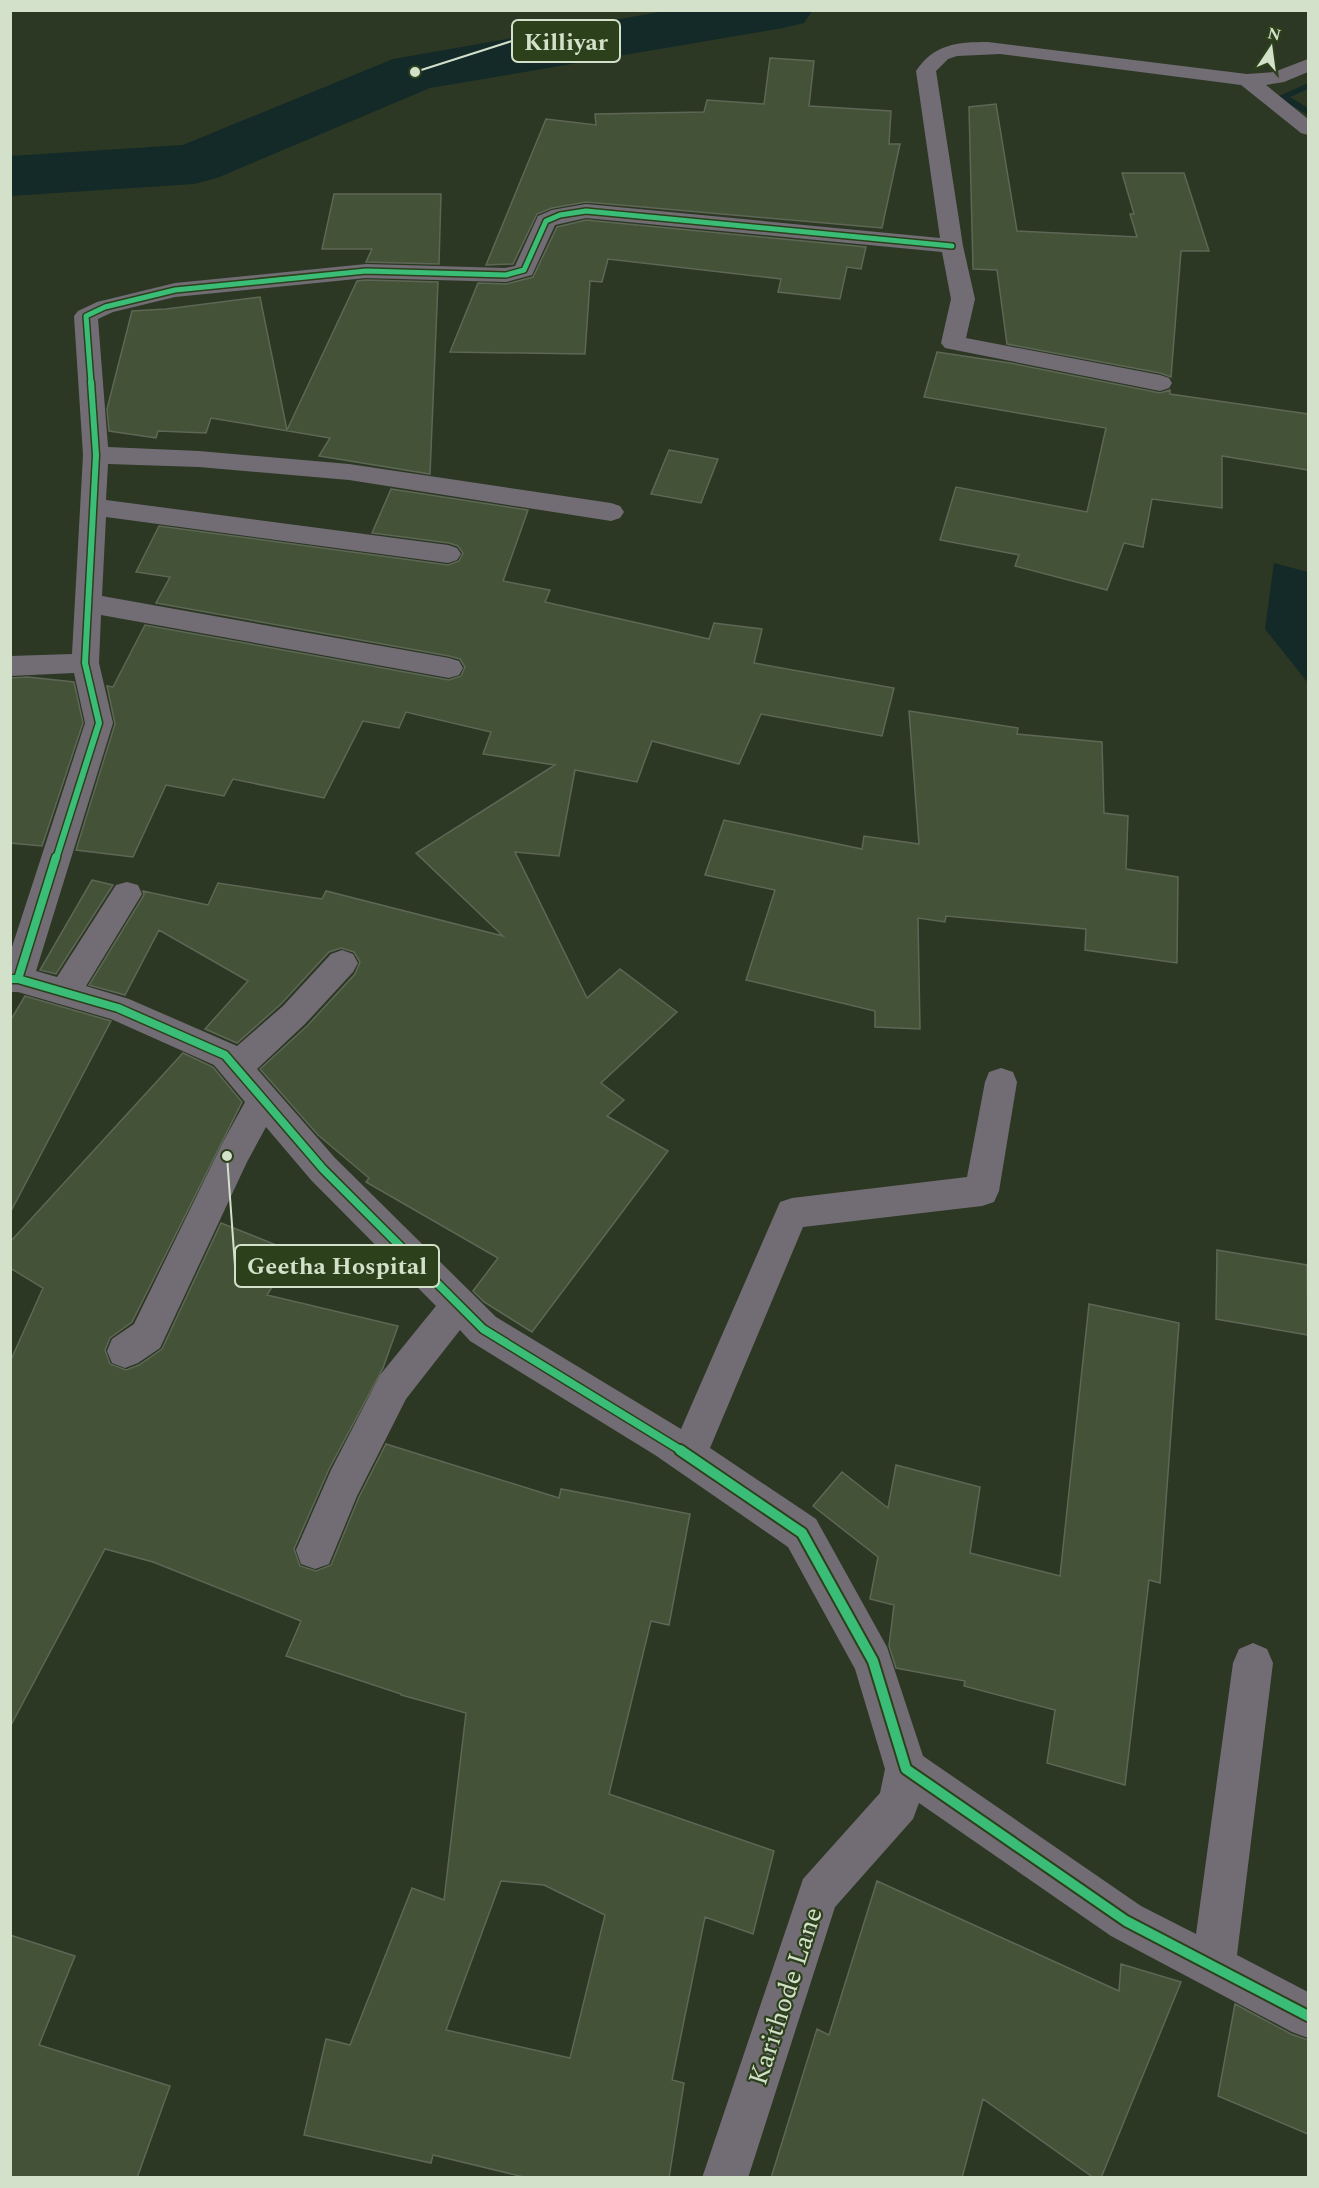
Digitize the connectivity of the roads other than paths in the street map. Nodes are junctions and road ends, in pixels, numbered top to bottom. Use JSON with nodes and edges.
{"nodes":[{"id":1,"x":1308,"y":65,"type":"edge"},
{"id":2,"x":1247,"y":80,"type":"junction"},
{"id":3,"x":1308,"y":129,"type":"edge"},
{"id":4,"x":952,"y":246,"type":"junction"},
{"id":5,"x":1160,"y":383,"type":"dead end"},
{"id":6,"x":96,"y":455,"type":"junction"},
{"id":7,"x":94,"y":507,"type":"junction"},
{"id":8,"x":611,"y":512,"type":"dead end"},
{"id":9,"x":448,"y":554,"type":"dead end"},
{"id":10,"x":89,"y":603,"type":"junction"},
{"id":11,"x":86,"y":663,"type":"junction"},
{"id":12,"x":10,"y":666,"type":"edge"},
{"id":13,"x":449,"y":668,"type":"dead end"},
{"id":14,"x":127,"y":894,"type":"dead end"},
{"id":15,"x":342,"y":963,"type":"dead end"},
{"id":16,"x":14,"y":979,"type":"edge"},
{"id":17,"x":65,"y":992,"type":"junction"},
{"id":18,"x":236,"y":1068,"type":"junction"},
{"id":19,"x":1001,"y":1082,"type":"dead end"},
{"id":20,"x":264,"y":1100,"type":"junction"},
{"id":21,"x":459,"y":1304,"type":"junction"},
{"id":22,"x":125,"y":1351,"type":"dead end"},
{"id":23,"x":688,"y":1456,"type":"junction"},
{"id":24,"x":315,"y":1550,"type":"dead end"},
{"id":25,"x":1253,"y":1663,"type":"dead end"},
{"id":26,"x":906,"y":1769,"type":"junction"},
{"id":27,"x":1214,"y":1966,"type":"junction"},
{"id":28,"x":1308,"y":2016,"type":"edge"},
{"id":29,"x":725,"y":2178,"type":"edge"}],
"edges":[{"from":1,"to":2,"type":"street"},
{"from":2,"to":3,"type":"street"},
{"from":2,"to":4,"type":"street"},
{"from":4,"to":5,"type":"street"},
{"from":4,"to":6,"type":"street"},
{"from":6,"to":7,"type":"street"},
{"from":6,"to":8,"type":"street"},
{"from":7,"to":9,"type":"street"},
{"from":7,"to":10,"type":"street"},
{"from":10,"to":11,"type":"street"},
{"from":10,"to":13,"type":"street"},
{"from":11,"to":12,"type":"street"},
{"from":11,"to":16,"type":"street"},
{"from":14,"to":17,"type":"street"},
{"from":15,"to":18,"type":"street"},
{"from":16,"to":17,"type":"street"},
{"from":17,"to":18,"type":"street"},
{"from":18,"to":20,"type":"street"},
{"from":19,"to":23,"type":"street"},
{"from":20,"to":21,"type":"street"},
{"from":20,"to":22,"type":"street"},
{"from":21,"to":23,"type":"street"},
{"from":21,"to":24,"type":"street"},
{"from":23,"to":26,"type":"street"},
{"from":25,"to":27,"type":"street"},
{"from":26,"to":27,"type":"street"},
{"from":26,"to":29,"type":"street","name":"Karithode Lane"},
{"from":27,"to":28,"type":"street"}]}
